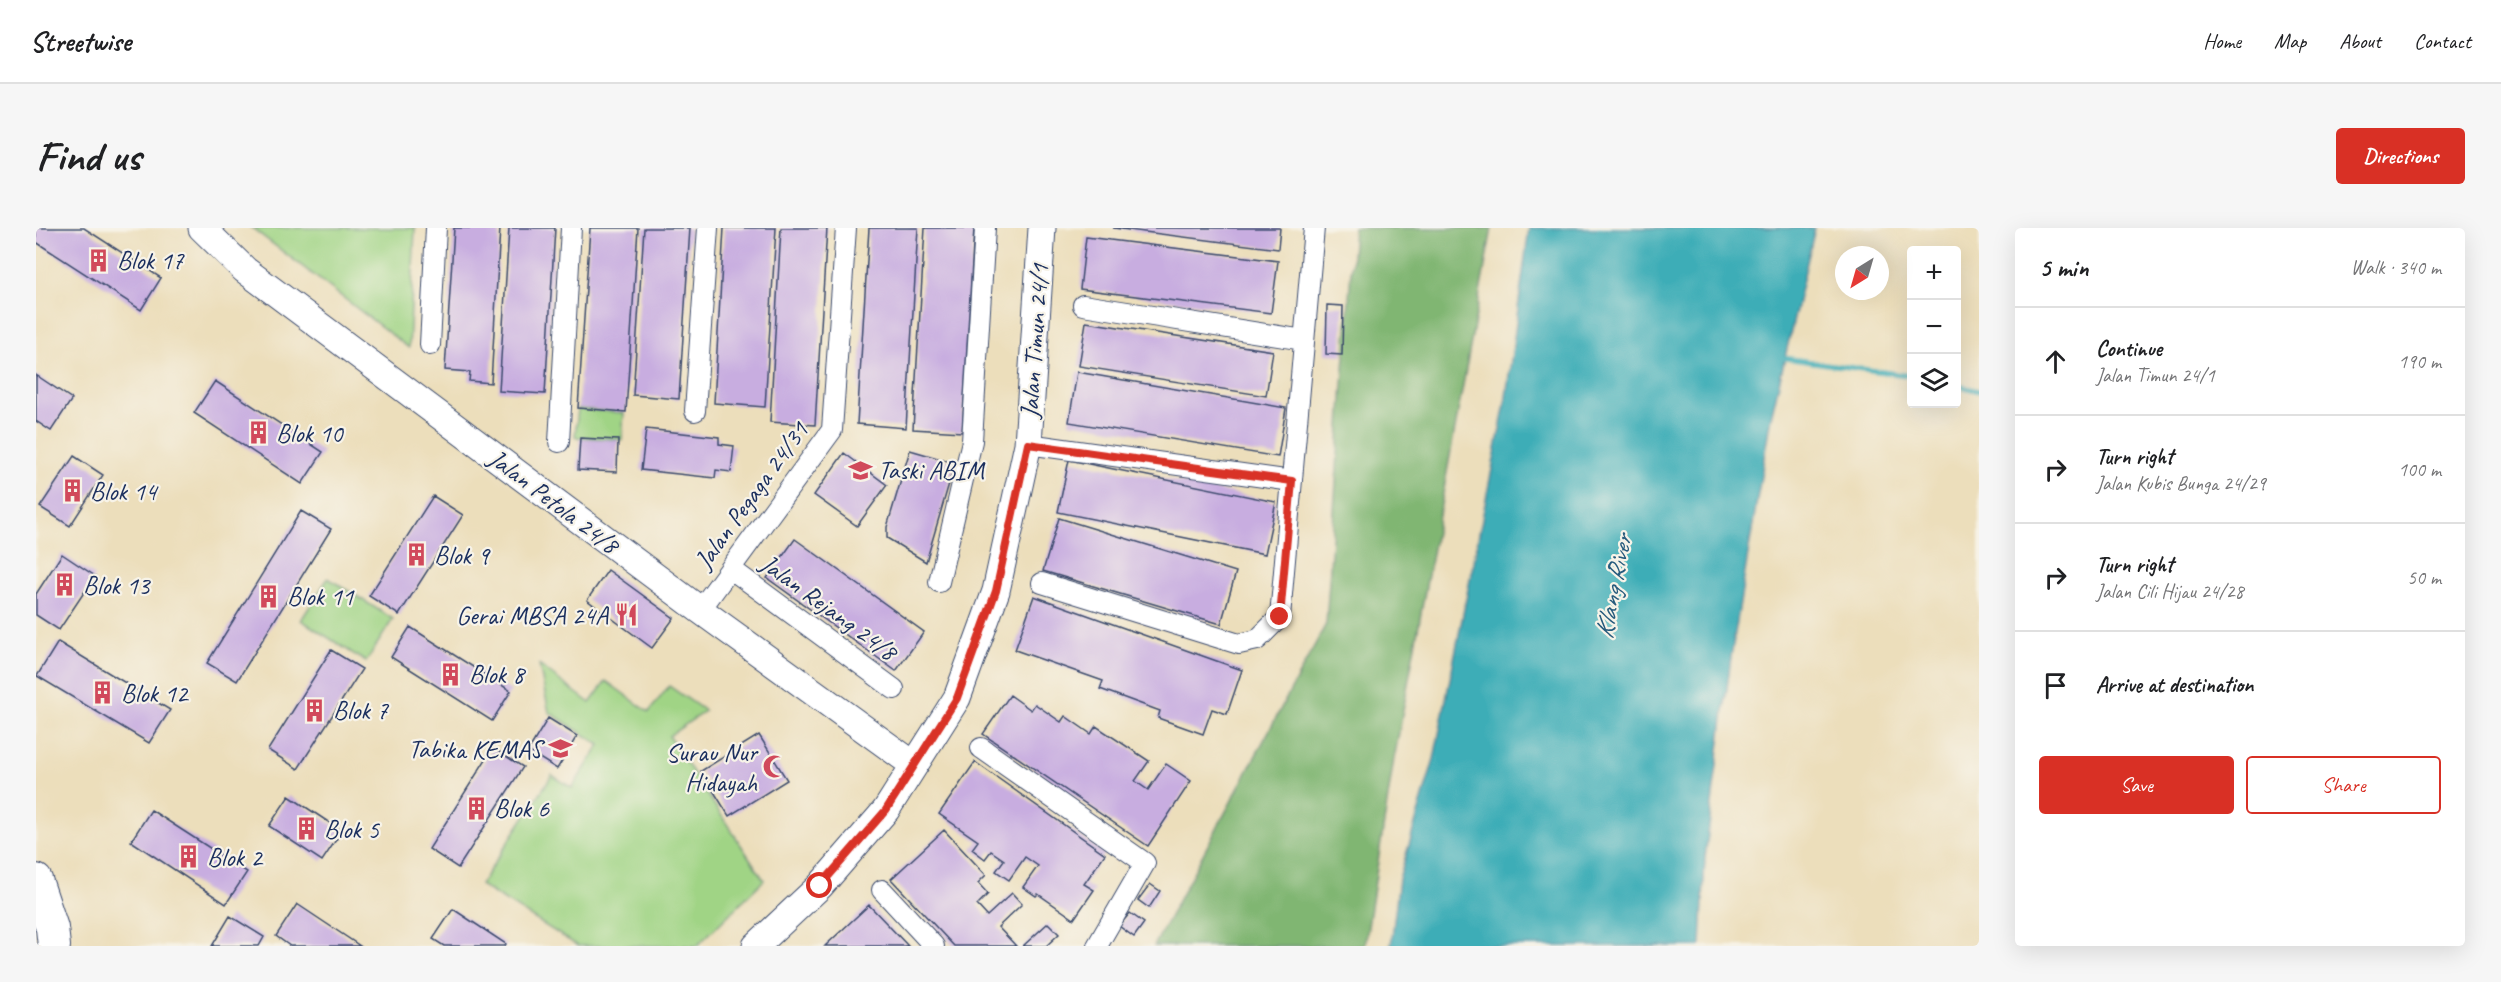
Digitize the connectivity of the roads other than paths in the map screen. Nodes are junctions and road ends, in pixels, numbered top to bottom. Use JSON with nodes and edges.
{"nodes":[{"id":1,"x":202,"y":228,"type":"edge"},
{"id":2,"x":436,"y":228,"type":"edge"},
{"id":3,"x":571,"y":228,"type":"edge"},
{"id":4,"x":708,"y":228,"type":"edge"},
{"id":5,"x":846,"y":228,"type":"edge"},
{"id":6,"x":985,"y":228,"type":"edge"},
{"id":7,"x":1042,"y":228,"type":"edge"},
{"id":8,"x":1314,"y":228,"type":"edge"},
{"id":9,"x":1083,"y":305,"type":"dead end"},
{"id":10,"x":1304,"y":340,"type":"junction"},
{"id":11,"x":430,"y":345,"type":"dead end"},
{"id":12,"x":695,"y":411,"type":"dead end"},
{"id":13,"x":559,"y":442,"type":"dead end"},
{"id":14,"x":1028,"y":444,"type":"junction"},
{"id":15,"x":1292,"y":481,"type":"junction"},
{"id":16,"x":731,"y":569,"type":"junction"},
{"id":17,"x":939,"y":582,"type":"dead end"},
{"id":18,"x":1042,"y":584,"type":"dead end"},
{"id":19,"x":700,"y":610,"type":"junction"},
{"id":20,"x":894,"y":689,"type":"dead end"},
{"id":21,"x":981,"y":748,"type":"dead end"},
{"id":22,"x":914,"y":765,"type":"junction"},
{"id":23,"x":36,"y":880,"type":"edge"},
{"id":24,"x":882,"y":890,"type":"dead end"},
{"id":25,"x":54,"y":946,"type":"edge"},
{"id":26,"x":756,"y":946,"type":"edge"},
{"id":27,"x":934,"y":946,"type":"edge"},
{"id":28,"x":1097,"y":946,"type":"edge"}],
"edges":[{"from":1,"to":19,"type":"street","name":"Jalan Petola 24/8"},
{"from":2,"to":11,"type":"street"},
{"from":3,"to":13,"type":"street"},
{"from":4,"to":12,"type":"street"},
{"from":5,"to":16,"type":"street","name":"Jalan Pegaga 24/31"},
{"from":6,"to":17,"type":"street"},
{"from":7,"to":14,"type":"street","name":"Jalan Timun 24/1"},
{"from":8,"to":10,"type":"street"},
{"from":9,"to":10,"type":"street"},
{"from":10,"to":15,"type":"street"},
{"from":14,"to":15,"type":"street"},
{"from":14,"to":22,"type":"street","name":"Jalan Timun 24/1"},
{"from":15,"to":18,"type":"street"},
{"from":16,"to":19,"type":"street","name":"Jalan Pegaga 24/31"},
{"from":16,"to":20,"type":"street","name":"Jalan Rejang 24/8"},
{"from":19,"to":22,"type":"street","name":"Jalan Petola 24/8"},
{"from":21,"to":28,"type":"street"},
{"from":22,"to":26,"type":"street","name":"Jalan Timun 24/1"},
{"from":23,"to":25,"type":"main road"},
{"from":24,"to":27,"type":"street"}]}
